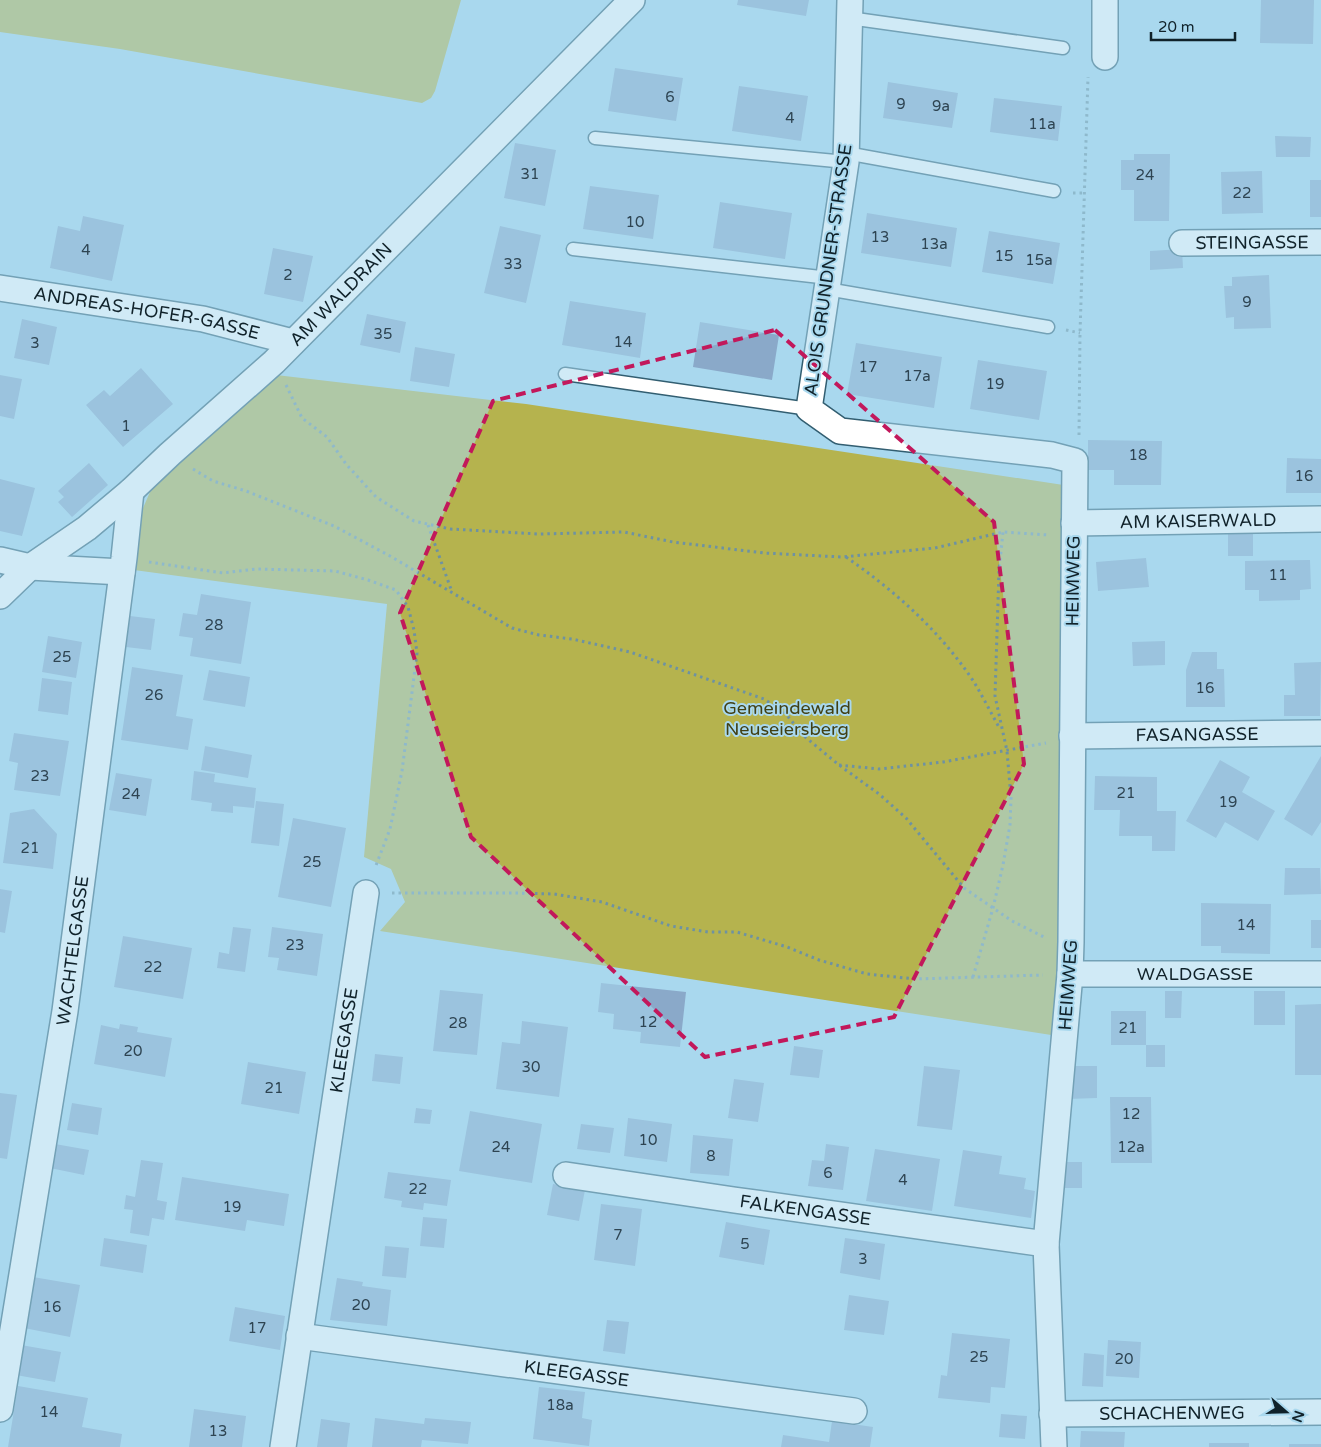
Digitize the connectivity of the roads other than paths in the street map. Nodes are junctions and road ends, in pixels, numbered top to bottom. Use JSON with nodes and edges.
{"nodes":[{"id":1,"x":632,"y":0,"type":"edge"},
{"id":2,"x":1106,"y":0,"type":"edge"},
{"id":3,"x":850,"y":9,"type":"edge"},
{"id":4,"x":1063,"y":48,"type":"dead end"},
{"id":5,"x":1097,"y":66,"type":"road end"},
{"id":6,"x":595,"y":138,"type":"dead end"},
{"id":7,"x":846,"y":157,"type":"junction"},
{"id":8,"x":1054,"y":191,"type":"dead end"},
{"id":9,"x":1321,"y":242,"type":"edge"},
{"id":10,"x":1182,"y":243,"type":"dead end"},
{"id":11,"x":573,"y":250,"type":"dead end"},
{"id":12,"x":828,"y":283,"type":"junction"},
{"id":13,"x":0,"y":288,"type":"edge"},
{"id":14,"x":1048,"y":327,"type":"dead end"},
{"id":15,"x":293,"y":342,"type":"junction"},
{"id":16,"x":565,"y":374,"type":"dead end"},
{"id":17,"x":809,"y":409,"type":"junction"},
{"id":18,"x":1064,"y":458,"type":"joint"},
{"id":19,"x":131,"y":491,"type":"junction"},
{"id":20,"x":1321,"y":519,"type":"edge"},
{"id":21,"x":1074,"y":530,"type":"junction"},
{"id":22,"x":0,"y":560,"type":"edge"},
{"id":23,"x":123,"y":565,"type":"junction"},
{"id":24,"x":30,"y":567,"type":"junction"},
{"id":25,"x":0,"y":596,"type":"edge"},
{"id":26,"x":1321,"y":733,"type":"edge"},
{"id":27,"x":1072,"y":736,"type":"junction"},
{"id":28,"x":366,"y":893,"type":"road end"},
{"id":29,"x":1070,"y":974,"type":"junction"},
{"id":30,"x":1321,"y":974,"type":"edge"},
{"id":31,"x":566,"y":1175,"type":"dead end"},
{"id":32,"x":1046,"y":1244,"type":"junction"},
{"id":33,"x":299,"y":1336,"type":"junction"},
{"id":34,"x":0,"y":1409,"type":"edge"},
{"id":35,"x":854,"y":1411,"type":"dead end"},
{"id":36,"x":1321,"y":1412,"type":"edge"},
{"id":37,"x":1052,"y":1414,"type":"junction"},
{"id":38,"x":283,"y":1447,"type":"edge"},
{"id":39,"x":1054,"y":1447,"type":"edge"}],
"edges":[{"from":1,"to":15,"type":"street","name":"AM WALDRAIN"},
{"from":2,"to":5,"type":"street"},
{"from":3,"to":4,"type":"lane"},
{"from":3,"to":7,"type":"street","name":"ALOIS GRUNDNER-STRASSE"},
{"from":6,"to":7,"type":"lane"},
{"from":7,"to":8,"type":"lane"},
{"from":7,"to":12,"type":"street","name":"ALOIS GRUNDNER-STRASSE"},
{"from":9,"to":10,"type":"street","name":"STEINGASSE"},
{"from":11,"to":12,"type":"lane"},
{"from":12,"to":14,"type":"lane"},
{"from":12,"to":17,"type":"street","name":"ALOIS GRUNDNER-STRASSE"},
{"from":13,"to":15,"type":"street","name":"ANDREAS-HOFER-GASSE"},
{"from":15,"to":19,"type":"street","name":"AM WALDRAIN"},
{"from":16,"to":17,"type":"lane"},
{"from":17,"to":18,"type":"street","name":"ALOIS GRUNDNER-STRASSE"},
{"from":18,"to":21,"type":"street","name":"HEIMWEG"},
{"from":19,"to":23,"type":"street","name":"WACHTELGASSE"},
{"from":19,"to":24,"type":"street","name":"AM WALDRAIN"},
{"from":20,"to":21,"type":"street","name":"AM KAISERWALD"},
{"from":21,"to":27,"type":"street","name":"HEIMWEG"},
{"from":22,"to":24,"type":"street"},
{"from":23,"to":24,"type":"street"},
{"from":23,"to":34,"type":"street","name":"WACHTELGASSE"},
{"from":24,"to":25,"type":"street","name":"AM WALDRAIN"},
{"from":26,"to":27,"type":"street","name":"FASANGASSE"},
{"from":27,"to":29,"type":"street","name":"HEIMWEG"},
{"from":28,"to":33,"type":"street","name":"KLEEGASSE"},
{"from":29,"to":30,"type":"street","name":"WALDGASSE"},
{"from":29,"to":32,"type":"street","name":"HEIMWEG"},
{"from":31,"to":32,"type":"street","name":"FALKENGASSE"},
{"from":32,"to":37,"type":"street","name":"HEIMWEG"},
{"from":33,"to":35,"type":"street","name":"KLEEGASSE"},
{"from":33,"to":38,"type":"street","name":"KLEEGASSE"},
{"from":36,"to":37,"type":"street","name":"SCHACHENWEG"},
{"from":37,"to":39,"type":"street","name":"HEIMWEG"}]}
